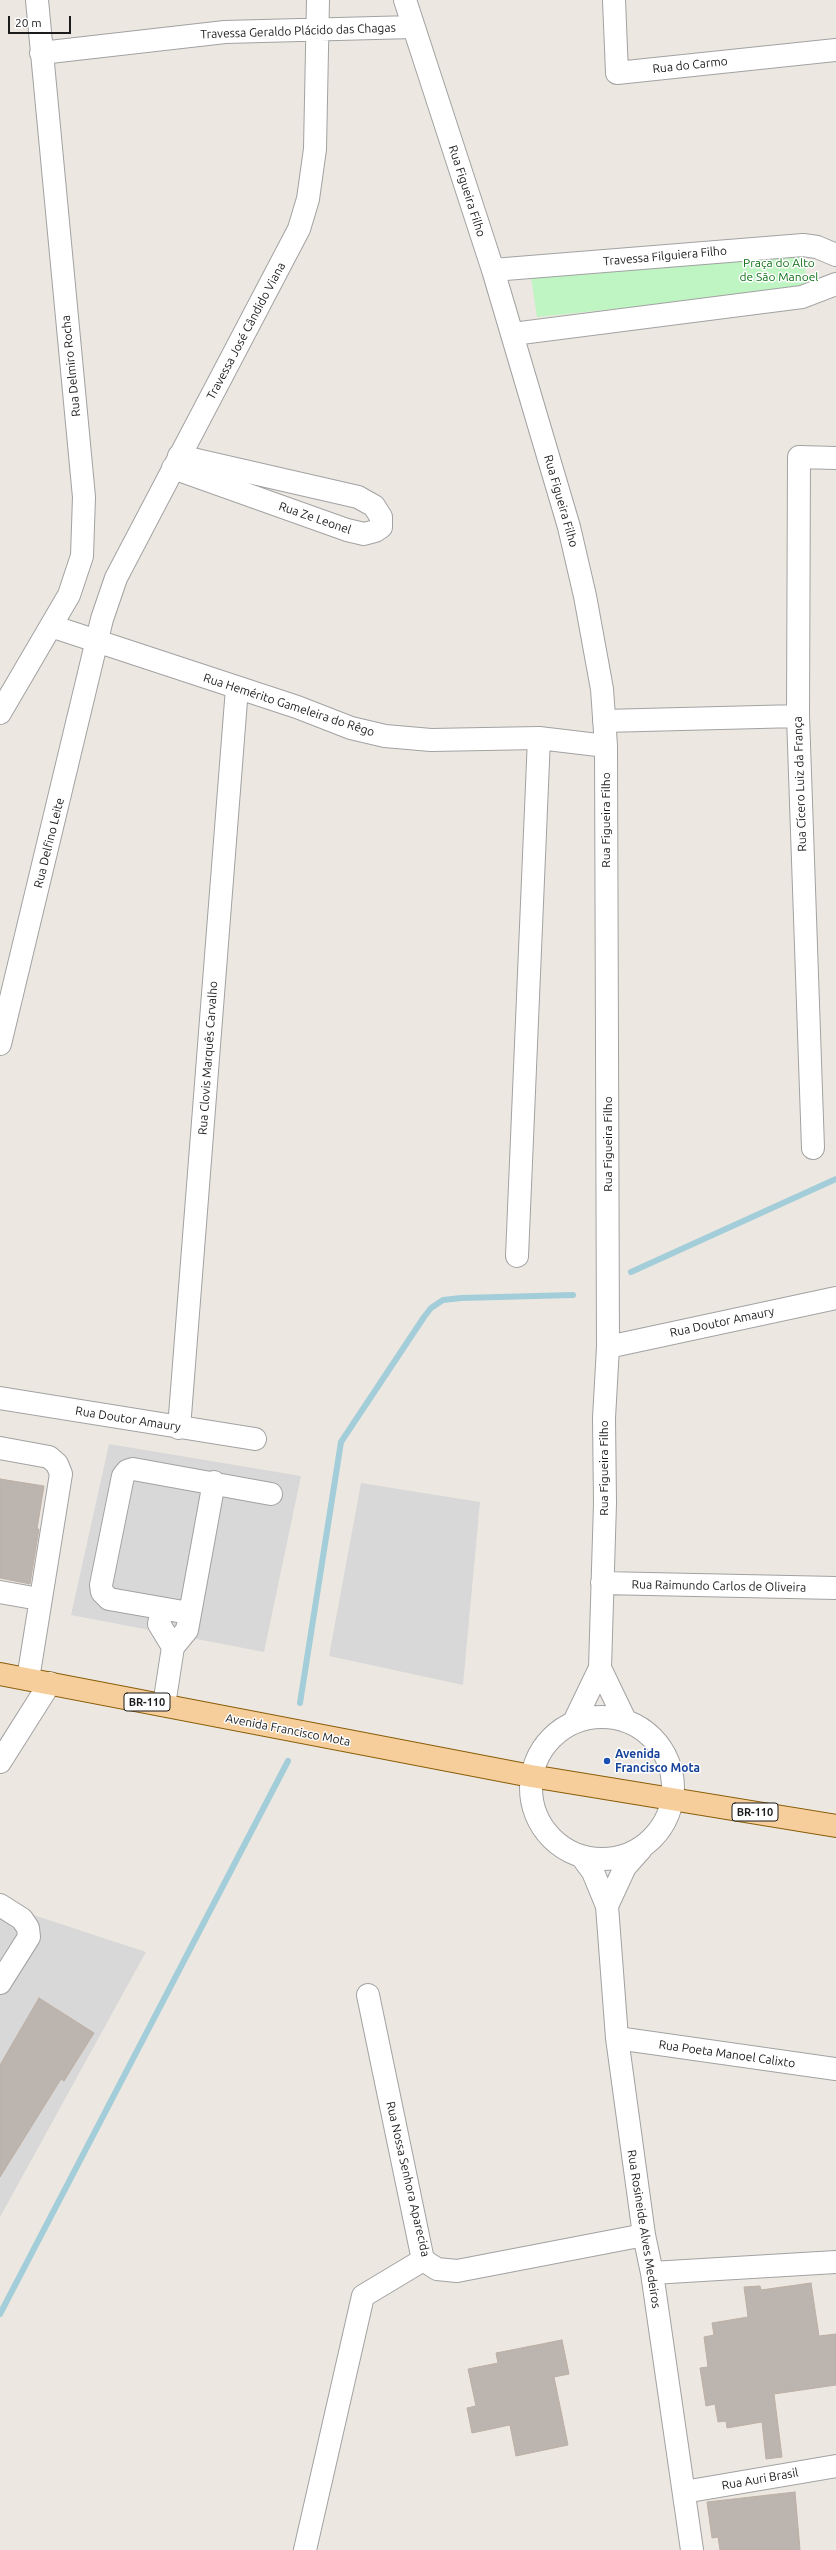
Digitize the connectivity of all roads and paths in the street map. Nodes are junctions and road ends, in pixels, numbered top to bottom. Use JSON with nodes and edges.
{"nodes":[{"id":1,"x":37,"y":0,"type":"edge"},
{"id":2,"x":318,"y":0,"type":"edge"},
{"id":3,"x":405,"y":0,"type":"edge"},
{"id":4,"x":614,"y":0,"type":"edge"},
{"id":5,"x":413,"y":27,"type":"junction"},
{"id":6,"x":317,"y":30,"type":"junction"},
{"id":7,"x":836,"y":50,"type":"edge"},
{"id":8,"x":41,"y":53,"type":"junction"},
{"id":9,"x":836,"y":255,"type":"edge"},
{"id":10,"x":493,"y":270,"type":"junction"},
{"id":11,"x":836,"y":284,"type":"edge"},
{"id":12,"x":512,"y":334,"type":"junction"},
{"id":13,"x":836,"y":458,"type":"edge"},
{"id":14,"x":176,"y":462,"type":"junction"},
{"id":15,"x":51,"y":626,"type":"junction"},
{"id":16,"x":97,"y":641,"type":"junction"},
{"id":17,"x":237,"y":688,"type":"junction"},
{"id":18,"x":0,"y":713,"type":"edge"},
{"id":19,"x":798,"y":716,"type":"junction"},
{"id":20,"x":604,"y":721,"type":"junction"},
{"id":21,"x":539,"y":738,"type":"junction"},
{"id":22,"x":606,"y":746,"type":"junction"},
{"id":23,"x":0,"y":1044,"type":"edge"},
{"id":24,"x":813,"y":1148,"type":"dead end"},
{"id":25,"x":517,"y":1256,"type":"dead end"},
{"id":26,"x":836,"y":1298,"type":"edge"},
{"id":27,"x":608,"y":1346,"type":"junction"},
{"id":28,"x":0,"y":1398,"type":"edge"},
{"id":29,"x":179,"y":1428,"type":"junction"},
{"id":30,"x":255,"y":1439,"type":"dead end"},
{"id":31,"x":0,"y":1448,"type":"edge"},
{"id":32,"x":214,"y":1482,"type":"junction"},
{"id":33,"x":271,"y":1494,"type":"dead end"},
{"id":34,"x":602,"y":1583,"type":"junction"},
{"id":35,"x":836,"y":1588,"type":"edge"},
{"id":36,"x":0,"y":1592,"type":"edge"},
{"id":37,"x":39,"y":1599,"type":"junction"},
{"id":38,"x":162,"y":1609,"type":"junction"},
{"id":39,"x":189,"y":1613,"type":"junction"},
{"id":40,"x":173,"y":1647,"type":"junction"},
{"id":41,"x":600,"y":1668,"type":"junction"},
{"id":42,"x":0,"y":1674,"type":"edge"},
{"id":43,"x":28,"y":1679,"type":"junction"},
{"id":44,"x":50,"y":1683,"type":"junction"},
{"id":45,"x":164,"y":1705,"type":"junction"},
{"id":46,"x":625,"y":1720,"type":"junction"},
{"id":47,"x":574,"y":1722,"type":"junction"},
{"id":48,"x":0,"y":1762,"type":"edge"},
{"id":49,"x":531,"y":1776,"type":"junction"},
{"id":50,"x":673,"y":1798,"type":"junction"},
{"id":51,"x":836,"y":1826,"type":"edge"},
{"id":52,"x":641,"y":1849,"type":"junction"},
{"id":53,"x":582,"y":1857,"type":"junction"},
{"id":54,"x":0,"y":1905,"type":"edge"},
{"id":55,"x":607,"y":1906,"type":"junction"},
{"id":56,"x":0,"y":1984,"type":"edge"},
{"id":57,"x":368,"y":1995,"type":"dead end"},
{"id":58,"x":617,"y":2038,"type":"junction"},
{"id":59,"x":836,"y":2069,"type":"edge"},
{"id":60,"x":644,"y":2236,"type":"junction"},
{"id":61,"x":423,"y":2260,"type":"junction"},
{"id":62,"x":836,"y":2262,"type":"edge"},
{"id":63,"x":652,"y":2273,"type":"junction"},
{"id":64,"x":836,"y":2466,"type":"edge"},
{"id":65,"x":684,"y":2492,"type":"junction"},
{"id":66,"x":305,"y":2550,"type":"edge"},
{"id":67,"x":692,"y":2550,"type":"edge"}],
"edges":[{"from":1,"to":8,"type":"street","name":"Rua Delmiro Rocha"},
{"from":2,"to":6,"type":"street","name":"Travessa José Cândido Viana"},
{"from":3,"to":5,"type":"street","name":"Rua Figueira Filho"},
{"from":4,"to":7,"type":"street","name":"Rua do Carmo"},
{"from":5,"to":6,"type":"street","name":"Travessa Geraldo Plácido das Chagas"},
{"from":5,"to":10,"type":"street","name":"Rua Figueira Filho"},
{"from":6,"to":8,"type":"street","name":"Travessa Geraldo Plácido das Chagas"},
{"from":6,"to":14,"type":"street","name":"Travessa José Cândido Viana"},
{"from":8,"to":15,"type":"street","name":"Rua Delmiro Rocha"},
{"from":9,"to":10,"type":"street","name":"Travessa Filguiera Filho"},
{"from":10,"to":12,"type":"street","name":"Rua Figueira Filho"},
{"from":11,"to":12,"type":"street"},
{"from":12,"to":20,"type":"street","name":"Rua Figueira Filho"},
{"from":13,"to":19,"type":"street","name":"Rua Cícero Luiz da França"},
{"from":14,"to":14,"type":"street","name":"Rua Ze Leonel"},
{"from":14,"to":16,"type":"street","name":"Travessa José Cândido Viana"},
{"from":15,"to":16,"type":"street","name":"Rua Hemérito Gameleira do Rêgo"},
{"from":15,"to":18,"type":"street","name":"Rua Delmiro Rocha"},
{"from":16,"to":17,"type":"street","name":"Rua Hemérito Gameleira do Rêgo"},
{"from":16,"to":23,"type":"street","name":"Rua Delfino Leite"},
{"from":17,"to":21,"type":"street","name":"Rua Hemérito Gameleira do Rêgo"},
{"from":17,"to":29,"type":"street","name":"Rua Clovis Marquês Carvalho"},
{"from":19,"to":20,"type":"street"},
{"from":19,"to":24,"type":"street","name":"Rua Cícero Luiz da França"},
{"from":20,"to":22,"type":"street","name":"Rua Figueira Filho"},
{"from":21,"to":22,"type":"street","name":"Rua Hemérito Gameleira do Rêgo"},
{"from":21,"to":25,"type":"street"},
{"from":22,"to":27,"type":"street","name":"Rua Figueira Filho"},
{"from":26,"to":27,"type":"street","name":"Rua Doutor Amaury"},
{"from":27,"to":34,"type":"street","name":"Rua Figueira Filho"},
{"from":28,"to":29,"type":"street","name":"Rua Doutor Amaury"},
{"from":29,"to":30,"type":"street","name":"Rua Doutor Amaury"},
{"from":31,"to":37,"type":"street"},
{"from":32,"to":33,"type":"street"},
{"from":32,"to":38,"type":"street"},
{"from":32,"to":39,"type":"street"},
{"from":34,"to":35,"type":"street","name":"Rua Raimundo Carlos de Oliveira"},
{"from":34,"to":41,"type":"street","name":"Rua Figueira Filho"},
{"from":36,"to":37,"type":"street"},
{"from":37,"to":43,"type":"street"},
{"from":38,"to":39,"type":"street"},
{"from":38,"to":40,"type":"street"},
{"from":39,"to":40,"type":"street"},
{"from":40,"to":45,"type":"street"},
{"from":41,"to":46,"type":"street","name":"Rua Figueira Filho"},
{"from":41,"to":47,"type":"street","name":"Rua Figueira Filho"},
{"from":42,"to":43,"type":"main road","name":"Avenida Francisco Mota","number":"BR-110"},
{"from":43,"to":44,"type":"main road","name":"Avenida Francisco Mota","number":"BR-110"},
{"from":44,"to":45,"type":"main road","name":"Avenida Francisco Mota","number":"BR-110"},
{"from":44,"to":48,"type":"street"},
{"from":45,"to":49,"type":"main road","name":"Avenida Francisco Mota","number":"BR-110"},
{"from":46,"to":47,"type":"street"},
{"from":46,"to":50,"type":"street"},
{"from":47,"to":49,"type":"street"},
{"from":49,"to":50,"type":"main road","name":"Avenida Francisco Mota","number":"BR-110"},
{"from":49,"to":53,"type":"street"},
{"from":50,"to":51,"type":"main road","name":"Avenida Francisco Mota","number":"BR-110"},
{"from":50,"to":52,"type":"street"},
{"from":52,"to":53,"type":"street"},
{"from":52,"to":55,"type":"street","name":"Rua Rosineide Alves Medeiros"},
{"from":53,"to":55,"type":"street","name":"Rua Rosineide Alves Medeiros"},
{"from":54,"to":56,"type":"street"},
{"from":55,"to":58,"type":"street","name":"Rua Rosineide Alves Medeiros"},
{"from":57,"to":61,"type":"street","name":"Rua Nossa Senhora Aparecida"},
{"from":58,"to":59,"type":"street","name":"Rua Poeta Manoel Calixto"},
{"from":58,"to":60,"type":"street","name":"Rua Rosineide Alves Medeiros"},
{"from":60,"to":61,"type":"street","name":"Rua Nossa Senhora Aparecida"},
{"from":60,"to":63,"type":"street","name":"Rua Rosineide Alves Medeiros"},
{"from":61,"to":66,"type":"street"},
{"from":62,"to":63,"type":"street"},
{"from":63,"to":65,"type":"street","name":"Rua Rosineide Alves Medeiros"},
{"from":64,"to":65,"type":"street","name":"Rua Auri Brasil"},
{"from":65,"to":67,"type":"street","name":"Rua Rosineide Alves Medeiros"}]}
